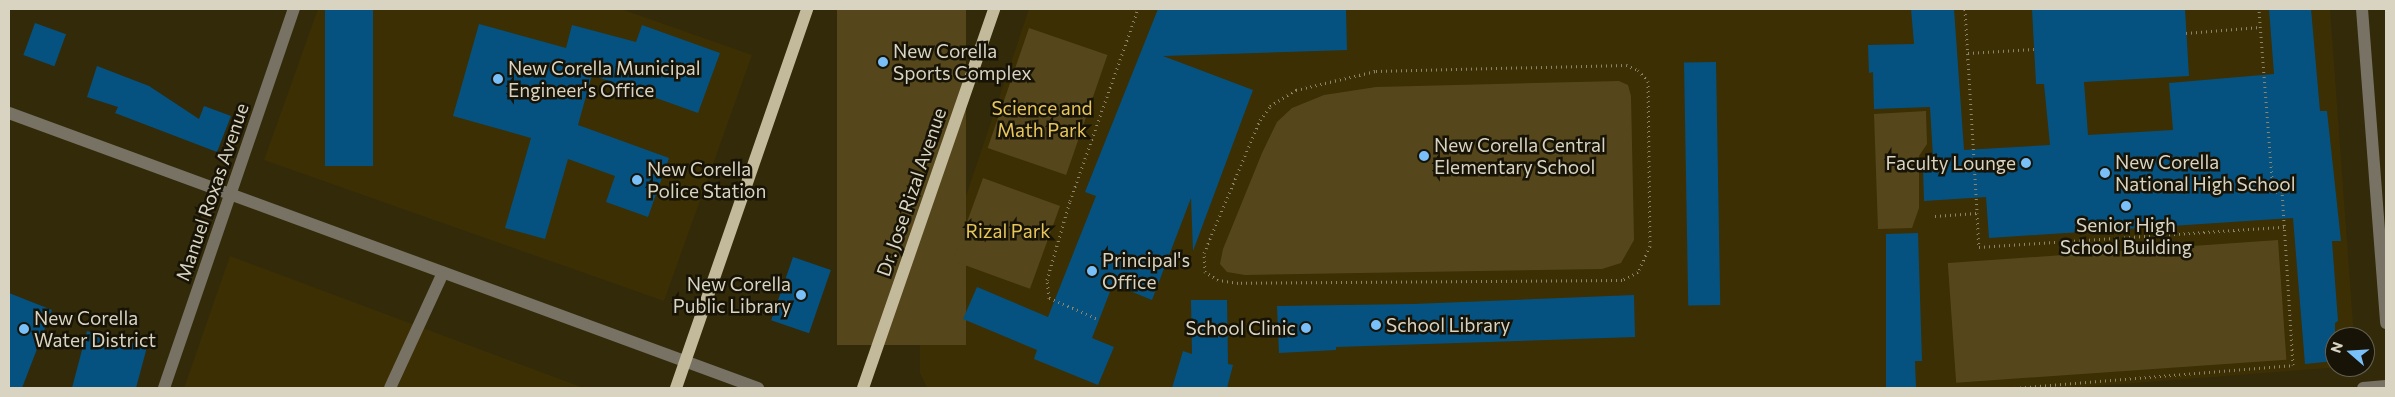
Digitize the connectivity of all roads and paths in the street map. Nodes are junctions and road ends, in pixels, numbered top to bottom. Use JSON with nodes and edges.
{"nodes":[{"id":1,"x":294,"y":9,"type":"edge"},
{"id":2,"x":807,"y":9,"type":"edge"},
{"id":3,"x":994,"y":9,"type":"edge"},
{"id":4,"x":1138,"y":9,"type":"edge"},
{"id":5,"x":1965,"y":9,"type":"edge"},
{"id":6,"x":2259,"y":9,"type":"edge"},
{"id":7,"x":2362,"y":9,"type":"edge"},
{"id":8,"x":2260,"y":26,"type":"junction"},
{"id":9,"x":2186,"y":33,"type":"dead end"},
{"id":10,"x":2034,"y":49,"type":"dead end"},
{"id":11,"x":1968,"y":53,"type":"junction"},
{"id":12,"x":9,"y":113,"type":"edge"},
{"id":13,"x":231,"y":195,"type":"junction"},
{"id":14,"x":2381,"y":205,"type":"edge"},
{"id":15,"x":1978,"y":213,"type":"junction"},
{"id":16,"x":1935,"y":216,"type":"dead end"},
{"id":17,"x":2284,"y":227,"type":"junction"},
{"id":18,"x":1204,"y":253,"type":"joint"},
{"id":19,"x":443,"y":273,"type":"junction"},
{"id":20,"x":1096,"y":318,"type":"dead end"},
{"id":21,"x":2386,"y":323,"type":"edge"},
{"id":22,"x":685,"y":362,"type":"junction"},
{"id":23,"x":2386,"y":386,"type":"edge"},
{"id":24,"x":164,"y":388,"type":"edge"},
{"id":25,"x":390,"y":388,"type":"edge"},
{"id":26,"x":676,"y":388,"type":"edge"},
{"id":27,"x":758,"y":388,"type":"edge"},
{"id":28,"x":863,"y":388,"type":"edge"},
{"id":29,"x":2015,"y":388,"type":"edge"},
{"id":30,"x":2363,"y":388,"type":"edge"}],
"edges":[{"from":1,"to":13,"type":"street","name":"Manuel Roxas Avenue"},
{"from":2,"to":22,"type":"main road"},
{"from":3,"to":28,"type":"main road","name":"Dr. Jose Rizal Avenue"},
{"from":4,"to":20,"type":"path"},
{"from":5,"to":11,"type":"path"},
{"from":6,"to":8,"type":"path"},
{"from":7,"to":14,"type":"street"},
{"from":8,"to":9,"type":"path"},
{"from":8,"to":17,"type":"path"},
{"from":10,"to":11,"type":"path"},
{"from":11,"to":15,"type":"path"},
{"from":12,"to":13,"type":"street"},
{"from":13,"to":19,"type":"street"},
{"from":13,"to":24,"type":"street","name":"Manuel Roxas Avenue"},
{"from":14,"to":21,"type":"street"},
{"from":15,"to":16,"type":"path"},
{"from":15,"to":17,"type":"path"},
{"from":17,"to":29,"type":"path"},
{"from":18,"to":18,"type":"path"},
{"from":19,"to":22,"type":"street"},
{"from":19,"to":25,"type":"street"},
{"from":22,"to":26,"type":"main road"},
{"from":22,"to":27,"type":"street"},
{"from":23,"to":30,"type":"street"}]}
